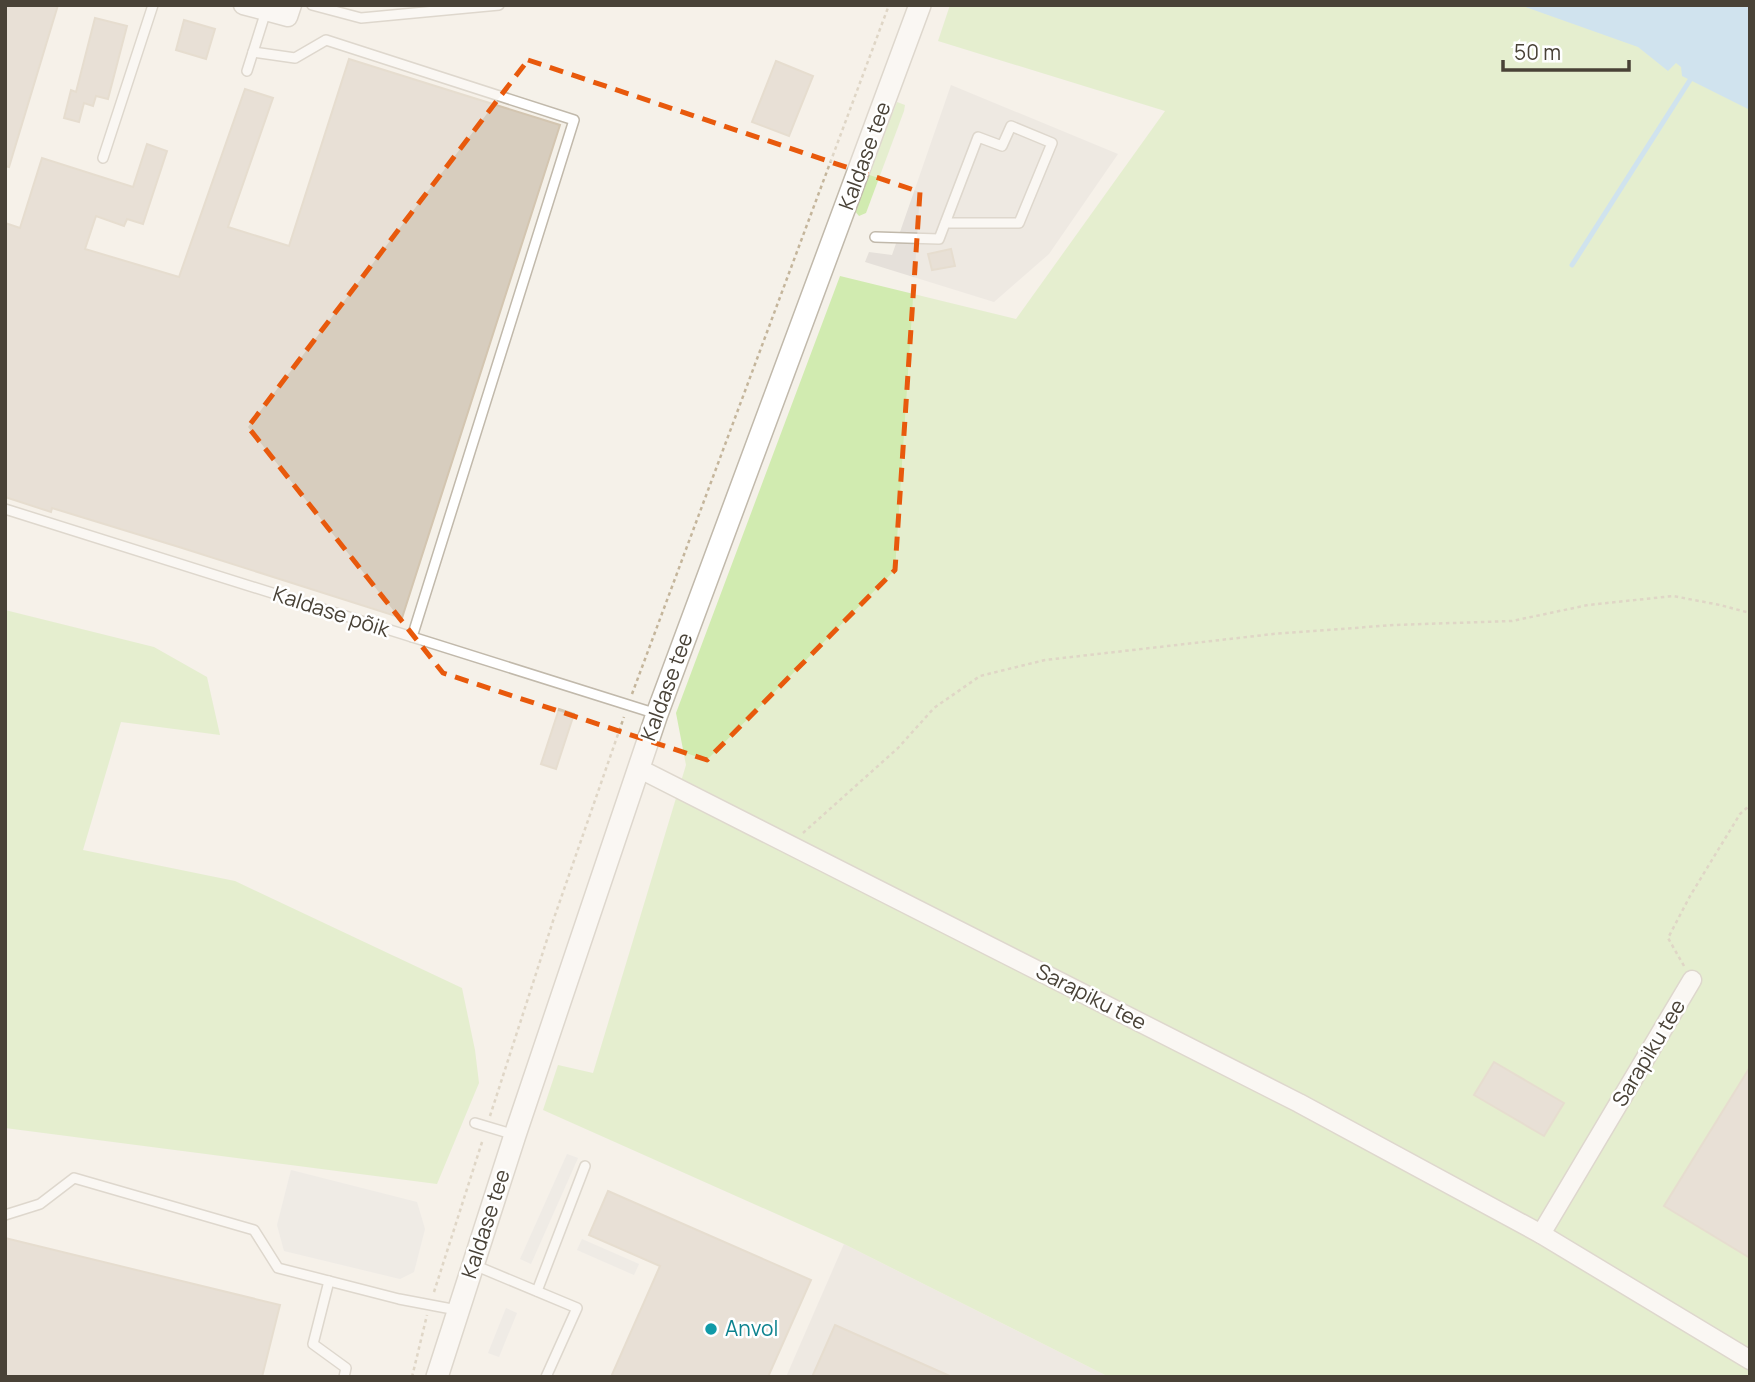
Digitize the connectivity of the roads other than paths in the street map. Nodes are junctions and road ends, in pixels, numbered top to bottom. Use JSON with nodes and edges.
{"nodes":[{"id":1,"x":153,"y":5,"type":"edge"},
{"id":2,"x":243,"y":5,"type":"edge"},
{"id":3,"x":292,"y":5,"type":"edge"},
{"id":4,"x":312,"y":5,"type":"edge"},
{"id":5,"x":499,"y":5,"type":"edge"},
{"id":6,"x":920,"y":5,"type":"edge"},
{"id":7,"x":398,"y":10,"type":"edge"},
{"id":8,"x":266,"y":11,"type":"junction"},
{"id":9,"x":253,"y":52,"type":"junction"},
{"id":10,"x":247,"y":71,"type":"dead end"},
{"id":11,"x":103,"y":158,"type":"dead end"},
{"id":12,"x":945,"y":223,"type":"junction"},
{"id":13,"x":875,"y":237,"type":"dead end"},
{"id":14,"x":5,"y":509,"type":"edge"},
{"id":15,"x":412,"y":637,"type":"junction"},
{"id":16,"x":657,"y":714,"type":"junction"},
{"id":17,"x":638,"y":768,"type":"junction"},
{"id":18,"x":1692,"y":980,"type":"road end"},
{"id":19,"x":475,"y":1123,"type":"dead end"},
{"id":20,"x":515,"y":1135,"type":"junction"},
{"id":21,"x":585,"y":1166,"type":"dead end"},
{"id":22,"x":5,"y":1215,"type":"edge"},
{"id":23,"x":1541,"y":1234,"type":"junction"},
{"id":24,"x":474,"y":1265,"type":"junction"},
{"id":25,"x":329,"y":1281,"type":"junction"},
{"id":26,"x":537,"y":1291,"type":"junction"},
{"id":27,"x":459,"y":1311,"type":"junction"},
{"id":28,"x":1750,"y":1360,"type":"edge"},
{"id":29,"x":344,"y":1377,"type":"edge"},
{"id":30,"x":437,"y":1377,"type":"edge"},
{"id":31,"x":546,"y":1377,"type":"edge"}],
"edges":[{"from":1,"to":11,"type":"lane"},
{"from":2,"to":8,"type":"street"},
{"from":3,"to":8,"type":"street"},
{"from":4,"to":7,"type":"lane"},
{"from":5,"to":7,"type":"lane"},
{"from":6,"to":16,"type":"street","name":"Kaldase tee"},
{"from":8,"to":9,"type":"lane"},
{"from":9,"to":10,"type":"lane"},
{"from":9,"to":15,"type":"lane"},
{"from":12,"to":12,"type":"lane"},
{"from":12,"to":13,"type":"lane"},
{"from":14,"to":15,"type":"lane","name":"Kaldase põik"},
{"from":15,"to":16,"type":"lane","name":"Kaldase põik"},
{"from":16,"to":17,"type":"street","name":"Kaldase tee"},
{"from":17,"to":20,"type":"street","name":"Kaldase tee"},
{"from":17,"to":23,"type":"street","name":"Sarapiku tee"},
{"from":18,"to":23,"type":"street","name":"Sarapiku tee"},
{"from":19,"to":20,"type":"lane"},
{"from":20,"to":24,"type":"street","name":"Kaldase tee"},
{"from":21,"to":26,"type":"lane"},
{"from":22,"to":25,"type":"lane"},
{"from":23,"to":28,"type":"street","name":"Sarapiku tee"},
{"from":24,"to":26,"type":"lane"},
{"from":24,"to":27,"type":"street","name":"Kaldase tee"},
{"from":25,"to":27,"type":"lane"},
{"from":25,"to":29,"type":"lane"},
{"from":26,"to":31,"type":"lane"},
{"from":27,"to":30,"type":"street","name":"Kaldase tee"}]}
